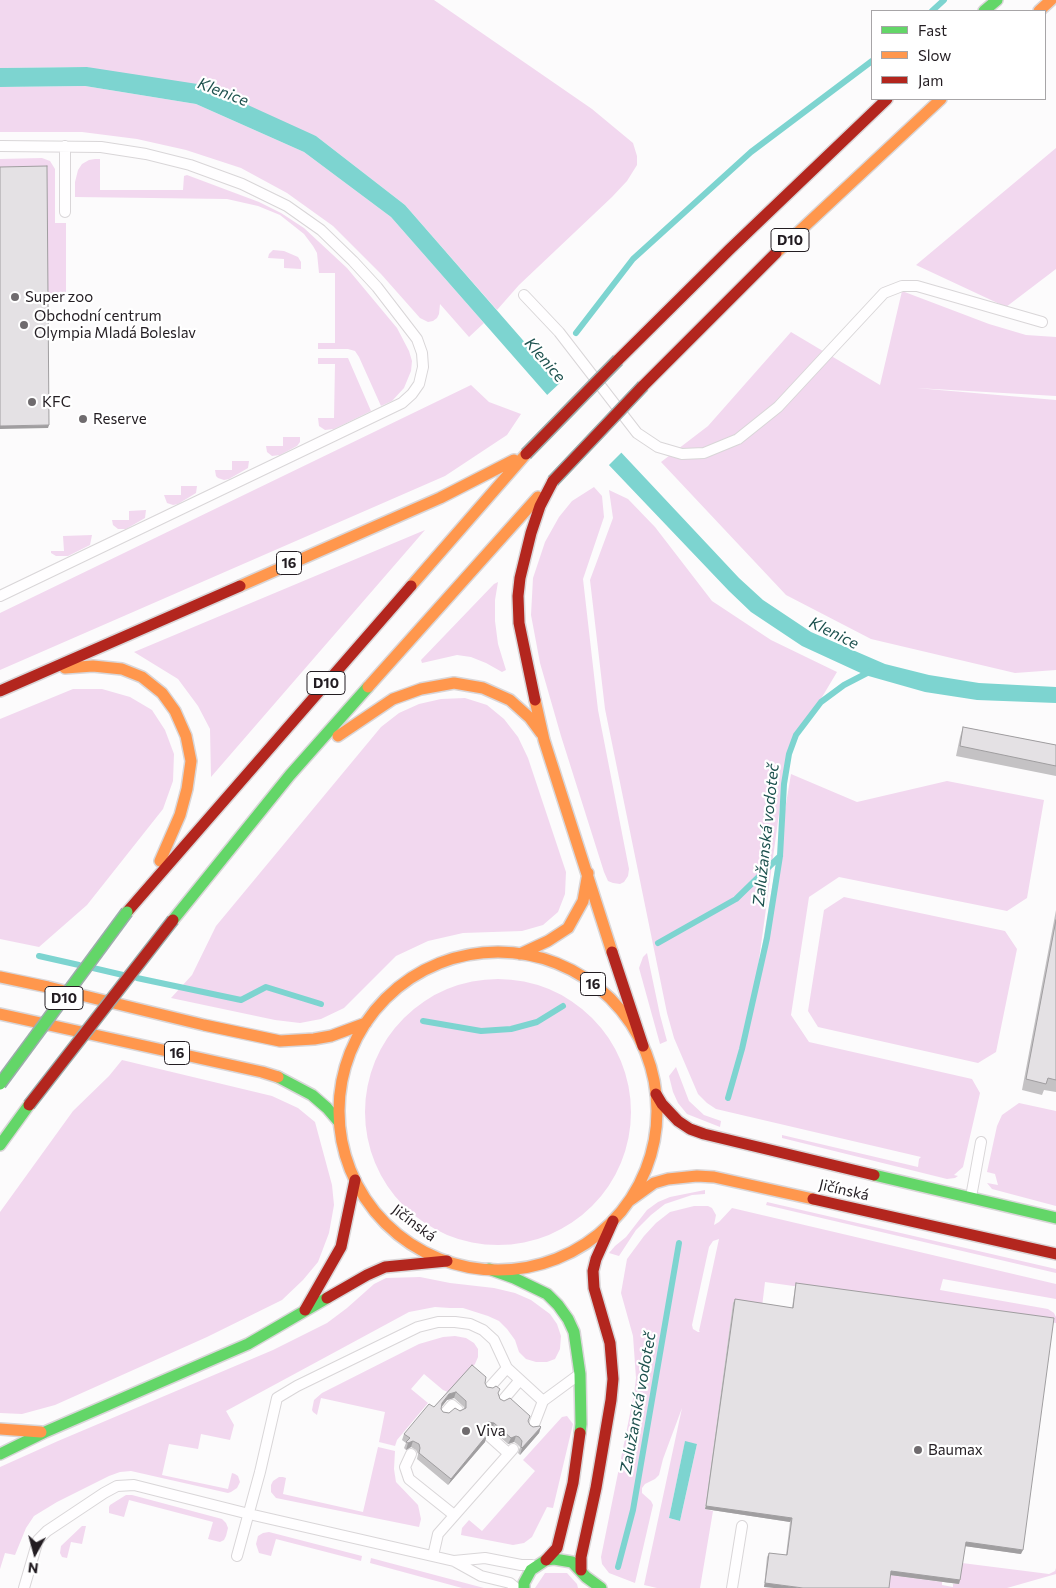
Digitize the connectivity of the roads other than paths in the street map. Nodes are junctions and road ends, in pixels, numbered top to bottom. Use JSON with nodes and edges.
{"nodes":[{"id":1,"x":997,"y":0,"type":"edge"},
{"id":2,"x":1051,"y":0,"type":"edge"},
{"id":3,"x":985,"y":10,"type":"edge"},
{"id":4,"x":1040,"y":10,"type":"edge"},
{"id":5,"x":886,"y":100,"type":"edge"},
{"id":6,"x":940,"y":100,"type":"edge"},
{"id":7,"x":0,"y":146,"type":"edge"},
{"id":8,"x":65,"y":146,"type":"junction"},
{"id":9,"x":65,"y":212,"type":"dead end"},
{"id":10,"x":524,"y":295,"type":"dead end"},
{"id":11,"x":1042,"y":322,"type":"dead end"},
{"id":12,"x":526,"y":454,"type":"junction"},
{"id":13,"x":552,"y":481,"type":"junction"},
{"id":14,"x":0,"y":596,"type":"edge"},
{"id":15,"x":51,"y":669,"type":"junction"},
{"id":16,"x":0,"y":691,"type":"edge"},
{"id":17,"x":544,"y":740,"type":"junction"},
{"id":18,"x":290,"y":776,"type":"junction"},
{"id":19,"x":588,"y":873,"type":"junction"},
{"id":20,"x":127,"y":912,"type":"junction"},
{"id":21,"x":520,"y":954,"type":"junction"},
{"id":22,"x":0,"y":977,"type":"edge"},
{"id":23,"x":0,"y":1014,"type":"edge"},
{"id":24,"x":366,"y":1023,"type":"junction"},
{"id":25,"x":644,"y":1046,"type":"junction"},
{"id":26,"x":0,"y":1084,"type":"edge"},
{"id":27,"x":656,"y":1094,"type":"junction"},
{"id":28,"x":339,"y":1122,"type":"junction"},
{"id":29,"x":981,"y":1142,"type":"dead end"},
{"id":30,"x":0,"y":1145,"type":"edge"},
{"id":31,"x":355,"y":1180,"type":"junction"},
{"id":32,"x":970,"y":1198,"type":"junction"},
{"id":33,"x":629,"y":1201,"type":"junction"},
{"id":34,"x":1056,"y":1218,"type":"edge"},
{"id":35,"x":613,"y":1221,"type":"junction"},
{"id":36,"x":1056,"y":1254,"type":"edge"},
{"id":37,"x":447,"y":1261,"type":"junction"},
{"id":38,"x":489,"y":1269,"type":"junction"},
{"id":39,"x":304,"y":1311,"type":"junction"},
{"id":40,"x":507,"y":1368,"type":"junction"},
{"id":41,"x":580,"y":1374,"type":"junction"},
{"id":42,"x":520,"y":1380,"type":"junction"},
{"id":43,"x":489,"y":1388,"type":"edge"},
{"id":44,"x":503,"y":1400,"type":"edge"},
{"id":45,"x":543,"y":1401,"type":"junction"},
{"id":46,"x":458,"y":1410,"type":"edge"},
{"id":47,"x":446,"y":1413,"type":"edge"},
{"id":48,"x":533,"y":1427,"type":"edge"},
{"id":49,"x":0,"y":1430,"type":"edge"},
{"id":50,"x":45,"y":1432,"type":"junction"},
{"id":51,"x":488,"y":1435,"type":"edge"},
{"id":52,"x":0,"y":1454,"type":"edge"},
{"id":53,"x":411,"y":1454,"type":"edge"},
{"id":54,"x":249,"y":1514,"type":"junction"},
{"id":55,"x":454,"y":1516,"type":"junction"},
{"id":56,"x":742,"y":1526,"type":"dead end"},
{"id":57,"x":237,"y":1556,"type":"dead end"},
{"id":58,"x":433,"y":1556,"type":"junction"},
{"id":59,"x":454,"y":1561,"type":"junction"},
{"id":60,"x":542,"y":1562,"type":"junction"},
{"id":61,"x":585,"y":1578,"type":"edge"},
{"id":62,"x":24,"y":1588,"type":"edge"},
{"id":63,"x":516,"y":1588,"type":"edge"},
{"id":64,"x":524,"y":1588,"type":"edge"},
{"id":65,"x":601,"y":1588,"type":"edge"},
{"id":66,"x":732,"y":1588,"type":"edge"}],
"edges":[{"from":1,"to":3,"type":"main road"},
{"from":2,"to":4,"type":"main road"},
{"from":5,"to":12,"type":"main road","number":"D10","bridge":true},
{"from":6,"to":13,"type":"main road","number":"D10","bridge":true},
{"from":7,"to":8,"type":"lane"},
{"from":8,"to":9,"type":"lane"},
{"from":8,"to":14,"type":"lane"},
{"from":10,"to":11,"type":"lane"},
{"from":12,"to":15,"type":"main road","number":"16"},
{"from":12,"to":20,"type":"main road","number":"D10"},
{"from":13,"to":17,"type":"main road"},
{"from":13,"to":18,"type":"main road","number":"D10"},
{"from":15,"to":16,"type":"main road","number":"16"},
{"from":15,"to":20,"type":"main road"},
{"from":17,"to":18,"type":"main road"},
{"from":17,"to":19,"type":"main road"},
{"from":18,"to":30,"type":"main road","number":"D10","bridge":true},
{"from":19,"to":21,"type":"main road"},
{"from":19,"to":25,"type":"main road"},
{"from":20,"to":26,"type":"main road","number":"D10","bridge":true},
{"from":21,"to":24,"type":"main road","name":"Jičínská","number":"16"},
{"from":21,"to":25,"type":"main road","name":"Jičínská","number":"16"},
{"from":22,"to":24,"type":"main road"},
{"from":23,"to":28,"type":"main road","number":"16"},
{"from":24,"to":28,"type":"main road","name":"Jičínská","number":"16"},
{"from":25,"to":27,"type":"main road","name":"Jičínská"},
{"from":27,"to":32,"type":"main road","name":"Jičínská"},
{"from":27,"to":33,"type":"main road","name":"Jičínská"},
{"from":28,"to":31,"type":"main road","name":"Jičínská","number":"16"},
{"from":29,"to":32,"type":"lane"},
{"from":31,"to":37,"type":"main road","name":"Jičínská"},
{"from":31,"to":39,"type":"main road"},
{"from":32,"to":34,"type":"main road","name":"Jičínská"},
{"from":33,"to":35,"type":"main road","name":"Jičínská"},
{"from":33,"to":36,"type":"main road","name":"Jičínská"},
{"from":35,"to":38,"type":"main road","name":"Jičínská"},
{"from":35,"to":61,"type":"main road"},
{"from":37,"to":38,"type":"main road","name":"Jičínská"},
{"from":37,"to":39,"type":"main road"},
{"from":38,"to":41,"type":"main road"},
{"from":39,"to":50,"type":"main road"},
{"from":40,"to":42,"type":"lane"},
{"from":40,"to":43,"type":"lane"},
{"from":40,"to":54,"type":"lane"},
{"from":41,"to":45,"type":"lane"},
{"from":41,"to":60,"type":"main road"},
{"from":42,"to":44,"type":"lane"},
{"from":42,"to":45,"type":"lane"},
{"from":45,"to":48,"type":"lane"},
{"from":46,"to":47,"type":"lane"},
{"from":49,"to":50,"type":"main road"},
{"from":50,"to":52,"type":"main road"},
{"from":51,"to":55,"type":"lane"},
{"from":53,"to":55,"type":"lane"},
{"from":54,"to":57,"type":"lane"},
{"from":54,"to":58,"type":"lane"},
{"from":54,"to":62,"type":"lane"},
{"from":55,"to":58,"type":"lane"},
{"from":56,"to":66,"type":"lane"},
{"from":58,"to":59,"type":"lane"},
{"from":59,"to":60,"type":"lane"},
{"from":59,"to":63,"type":"lane"},
{"from":60,"to":61,"type":"main road"},
{"from":60,"to":64,"type":"main road"},
{"from":61,"to":65,"type":"main road"}]}
